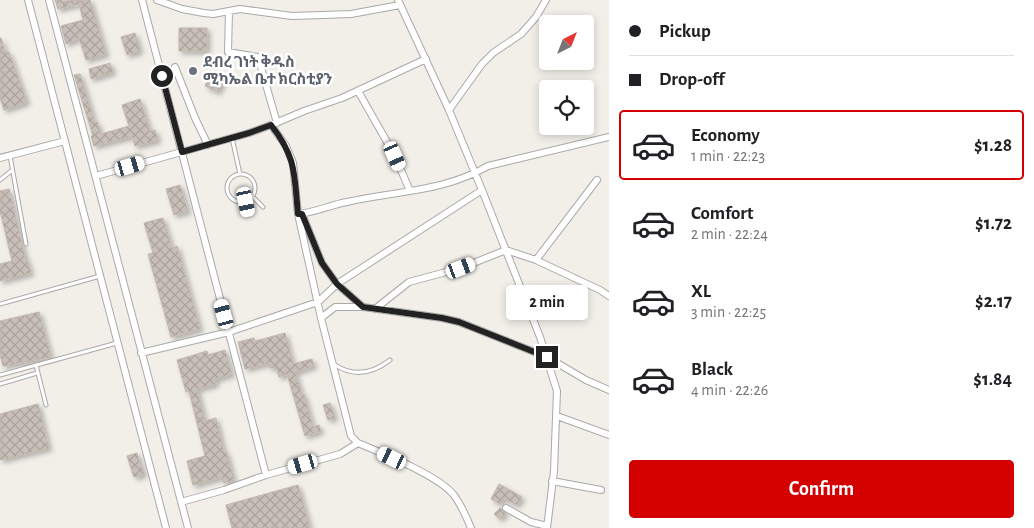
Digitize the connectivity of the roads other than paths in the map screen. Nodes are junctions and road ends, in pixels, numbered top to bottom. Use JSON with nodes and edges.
{"nodes":[{"id":1,"x":28,"y":0,"type":"edge"},
{"id":2,"x":49,"y":0,"type":"edge"},
{"id":3,"x":142,"y":0,"type":"edge"},
{"id":4,"x":157,"y":0,"type":"edge"},
{"id":5,"x":546,"y":0,"type":"edge"},
{"id":6,"x":399,"y":3,"type":"edge"},
{"id":7,"x":229,"y":11,"type":"junction"},
{"id":8,"x":426,"y":59,"type":"junction"},
{"id":9,"x":175,"y":67,"type":"dead end"},
{"id":10,"x":358,"y":91,"type":"junction"},
{"id":11,"x":449,"y":110,"type":"junction"},
{"id":12,"x":274,"y":124,"type":"junction"},
{"id":13,"x":609,"y":137,"type":"edge"},
{"id":14,"x":232,"y":138,"type":"junction"},
{"id":15,"x":64,"y":141,"type":"junction"},
{"id":16,"x":208,"y":145,"type":"junction"},
{"id":17,"x":182,"y":152,"type":"junction"},
{"id":18,"x":10,"y":156,"type":"junction"},
{"id":19,"x":0,"y":158,"type":"edge"},
{"id":20,"x":11,"y":170,"type":"junction"},
{"id":21,"x":476,"y":173,"type":"junction"},
{"id":22,"x":240,"y":174,"type":"junction"},
{"id":23,"x":96,"y":176,"type":"junction"},
{"id":24,"x":0,"y":180,"type":"edge"},
{"id":25,"x":597,"y":180,"type":"dead end"},
{"id":26,"x":482,"y":190,"type":"junction"},
{"id":27,"x":410,"y":191,"type":"junction"},
{"id":28,"x":253,"y":197,"type":"junction"},
{"id":29,"x":246,"y":202,"type":"junction"},
{"id":30,"x":263,"y":207,"type":"dead end"},
{"id":31,"x":248,"y":214,"type":"dead end"},
{"id":32,"x":300,"y":214,"type":"junction"},
{"id":33,"x":26,"y":244,"type":"dead end"},
{"id":34,"x":506,"y":250,"type":"junction"},
{"id":35,"x":536,"y":260,"type":"junction"},
{"id":36,"x":100,"y":276,"type":"junction"},
{"id":37,"x":337,"y":284,"type":"junction"},
{"id":38,"x":609,"y":296,"type":"edge"},
{"id":39,"x":318,"y":302,"type":"junction"},
{"id":40,"x":0,"y":304,"type":"edge"},
{"id":41,"x":363,"y":307,"type":"junction"},
{"id":42,"x":375,"y":309,"type":"junction"},
{"id":43,"x":321,"y":318,"type":"junction"},
{"id":44,"x":229,"y":332,"type":"junction"},
{"id":45,"x":118,"y":343,"type":"junction"},
{"id":46,"x":142,"y":353,"type":"junction"},
{"id":47,"x":547,"y":357,"type":"junction"},
{"id":48,"x":390,"y":360,"type":"dead end"},
{"id":49,"x":332,"y":364,"type":"junction"},
{"id":50,"x":36,"y":366,"type":"junction"},
{"id":51,"x":37,"y":373,"type":"junction"},
{"id":52,"x":0,"y":375,"type":"edge"},
{"id":53,"x":0,"y":384,"type":"edge"},
{"id":54,"x":609,"y":390,"type":"edge"},
{"id":55,"x":46,"y":405,"type":"dead end"},
{"id":56,"x":557,"y":416,"type":"junction"},
{"id":57,"x":609,"y":435,"type":"edge"},
{"id":58,"x":358,"y":443,"type":"junction"},
{"id":59,"x":266,"y":475,"type":"junction"},
{"id":60,"x":552,"y":481,"type":"junction"},
{"id":61,"x":601,"y":490,"type":"dead end"},
{"id":62,"x":181,"y":502,"type":"junction"},
{"id":63,"x":506,"y":508,"type":"dead end"},
{"id":64,"x":547,"y":527,"type":"edge"},
{"id":65,"x":166,"y":528,"type":"edge"},
{"id":66,"x":188,"y":528,"type":"edge"},
{"id":67,"x":470,"y":528,"type":"edge"}],
"edges":[{"from":1,"to":15,"type":"street"},
{"from":2,"to":23,"type":"street"},
{"from":3,"to":17,"type":"street"},
{"from":4,"to":7,"type":"street"},
{"from":5,"to":11,"type":"street"},
{"from":6,"to":7,"type":"street"},
{"from":6,"to":8,"type":"street"},
{"from":7,"to":12,"type":"street"},
{"from":8,"to":10,"type":"street"},
{"from":8,"to":11,"type":"street"},
{"from":9,"to":16,"type":"street"},
{"from":10,"to":12,"type":"street"},
{"from":10,"to":27,"type":"street"},
{"from":11,"to":21,"type":"street"},
{"from":12,"to":14,"type":"street"},
{"from":12,"to":32,"type":"street"},
{"from":13,"to":21,"type":"street"},
{"from":14,"to":16,"type":"street"},
{"from":14,"to":22,"type":"lane"},
{"from":15,"to":18,"type":"street"},
{"from":15,"to":36,"type":"street"},
{"from":16,"to":17,"type":"street"},
{"from":17,"to":23,"type":"street"},
{"from":17,"to":44,"type":"street"},
{"from":18,"to":19,"type":"street"},
{"from":18,"to":20,"type":"lane"},
{"from":20,"to":24,"type":"lane"},
{"from":20,"to":33,"type":"lane"},
{"from":21,"to":26,"type":"street"},
{"from":21,"to":27,"type":"street"},
{"from":22,"to":28,"type":"lane"},
{"from":22,"to":29,"type":"lane"},
{"from":23,"to":46,"type":"street"},
{"from":25,"to":35,"type":"street"},
{"from":26,"to":34,"type":"street"},
{"from":26,"to":37,"type":"street"},
{"from":27,"to":32,"type":"street"},
{"from":28,"to":29,"type":"lane"},
{"from":28,"to":30,"type":"lane"},
{"from":29,"to":31,"type":"lane"},
{"from":32,"to":37,"type":"street"},
{"from":32,"to":39,"type":"street"},
{"from":34,"to":35,"type":"street"},
{"from":34,"to":42,"type":"street"},
{"from":34,"to":47,"type":"street"},
{"from":35,"to":38,"type":"street"},
{"from":36,"to":40,"type":"lane"},
{"from":36,"to":45,"type":"street"},
{"from":37,"to":39,"type":"street"},
{"from":37,"to":41,"type":"street"},
{"from":39,"to":43,"type":"street"},
{"from":39,"to":44,"type":"street"},
{"from":41,"to":42,"type":"street"},
{"from":41,"to":43,"type":"street"},
{"from":42,"to":47,"type":"street"},
{"from":43,"to":49,"type":"street"},
{"from":44,"to":46,"type":"street"},
{"from":44,"to":59,"type":"street"},
{"from":45,"to":50,"type":"lane"},
{"from":45,"to":65,"type":"street"},
{"from":46,"to":62,"type":"street"},
{"from":47,"to":54,"type":"street"},
{"from":47,"to":56,"type":"street"},
{"from":48,"to":49,"type":"lane"},
{"from":49,"to":58,"type":"street"},
{"from":50,"to":51,"type":"lane"},
{"from":50,"to":52,"type":"lane"},
{"from":51,"to":53,"type":"lane"},
{"from":51,"to":55,"type":"lane"},
{"from":56,"to":57,"type":"street"},
{"from":56,"to":60,"type":"street"},
{"from":58,"to":59,"type":"street"},
{"from":58,"to":67,"type":"street"},
{"from":59,"to":62,"type":"street"},
{"from":60,"to":61,"type":"street"},
{"from":60,"to":64,"type":"street"},
{"from":62,"to":66,"type":"street"},
{"from":63,"to":64,"type":"street"}]}
